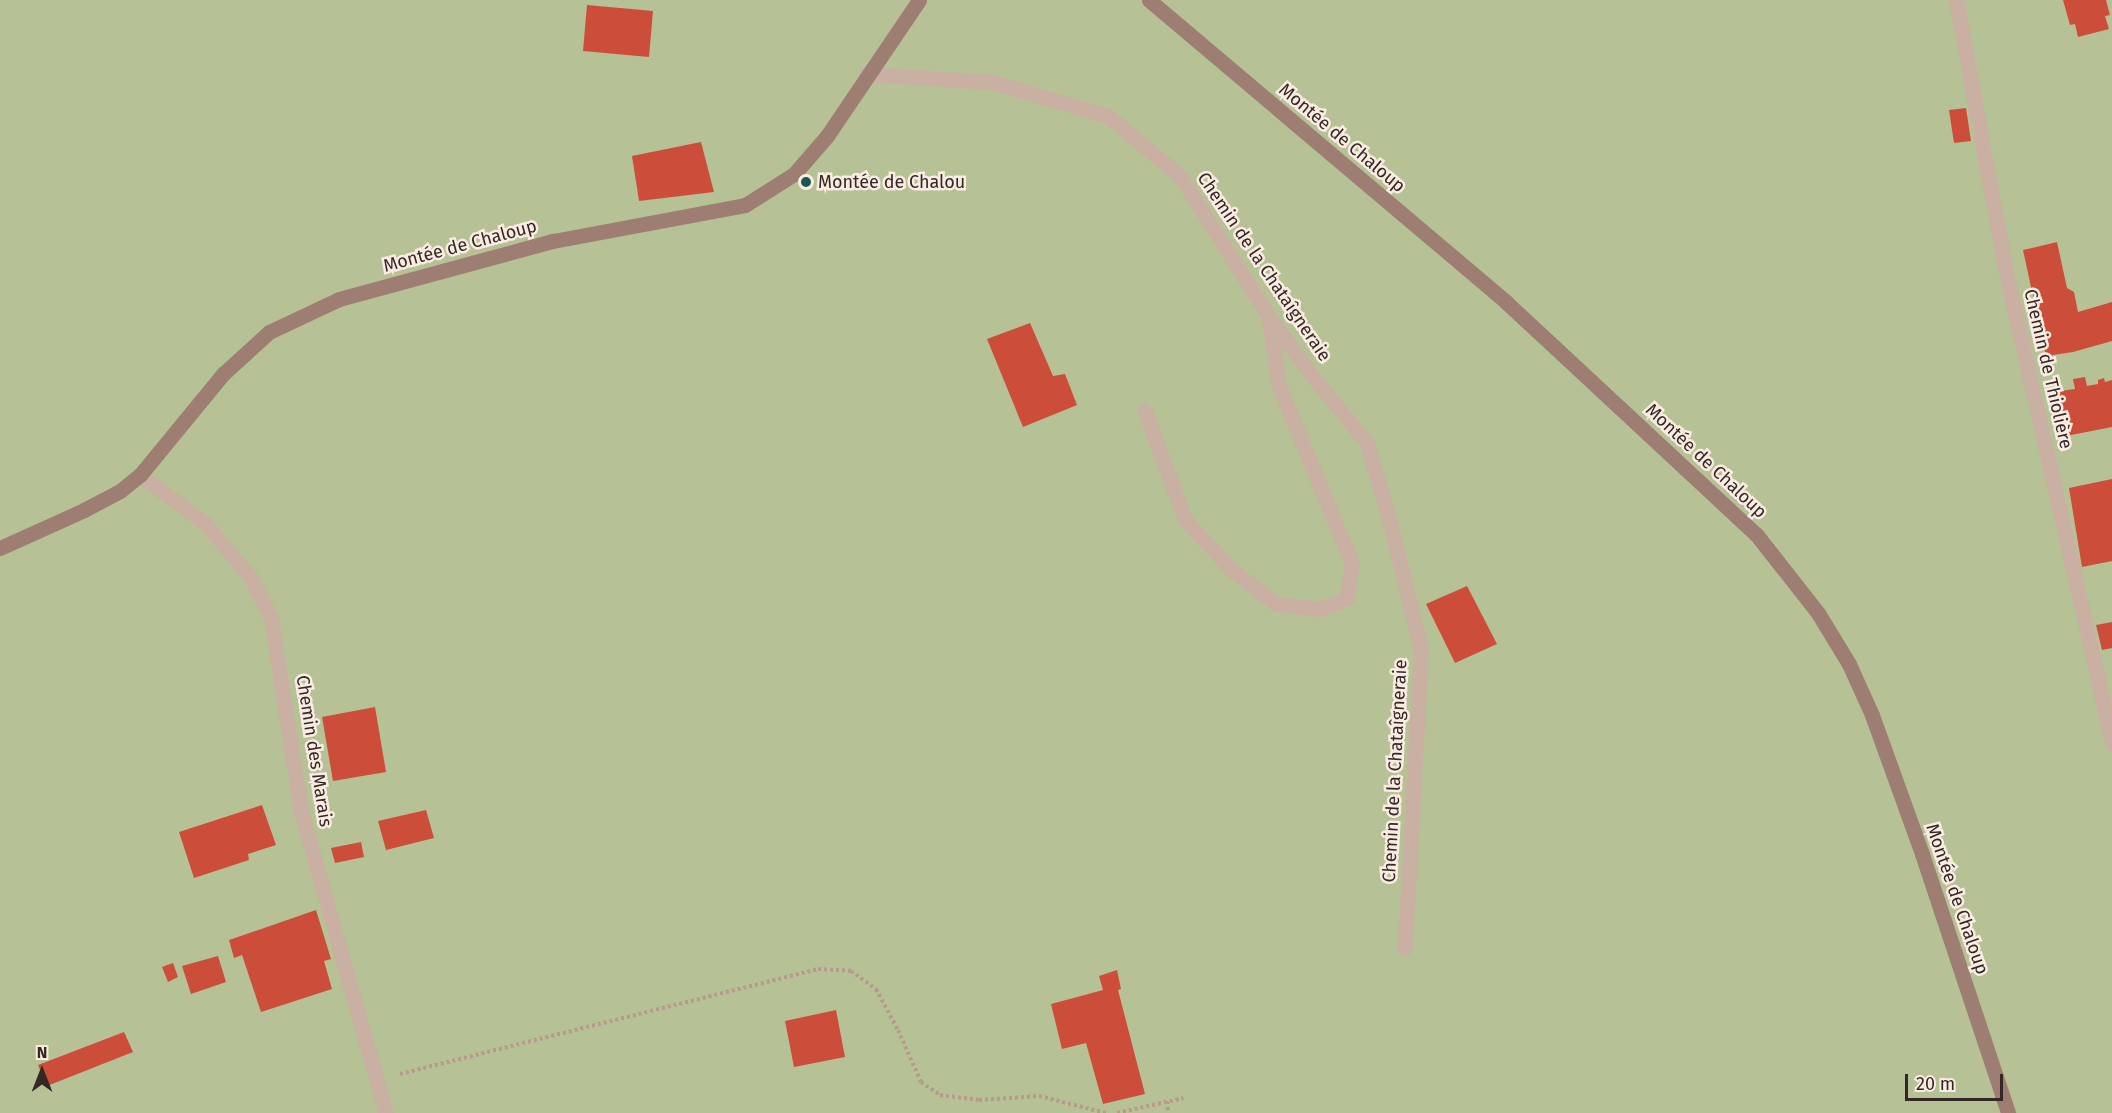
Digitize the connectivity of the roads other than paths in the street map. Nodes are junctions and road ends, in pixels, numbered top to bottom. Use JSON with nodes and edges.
{"nodes":[{"id":1,"x":918,"y":0,"type":"edge"},
{"id":2,"x":1149,"y":0,"type":"edge"},
{"id":3,"x":1956,"y":0,"type":"edge"},
{"id":4,"x":866,"y":74,"type":"junction"},
{"id":5,"x":1269,"y":317,"type":"junction"},
{"id":6,"x":1145,"y":411,"type":"dead end"},
{"id":7,"x":140,"y":475,"type":"junction"},
{"id":8,"x":0,"y":548,"type":"edge"},
{"id":9,"x":2112,"y":744,"type":"edge"},
{"id":10,"x":1405,"y":948,"type":"dead end"},
{"id":11,"x":386,"y":1113,"type":"edge"},
{"id":12,"x":2008,"y":1113,"type":"edge"}],
"edges":[{"from":1,"to":4,"type":"main road","name":"Montée de Chaloup"},
{"from":2,"to":12,"type":"main road","name":"Montée de Chaloup"},
{"from":3,"to":9,"type":"street","name":"Chemin de Thiolière"},
{"from":4,"to":5,"type":"street","name":"Chemin de la Chataîgneraie"},
{"from":4,"to":7,"type":"main road","name":"Montée de Chaloup"},
{"from":5,"to":6,"type":"street"},
{"from":5,"to":10,"type":"street","name":"Chemin de la Chataîgneraie"},
{"from":7,"to":8,"type":"main road","name":"Montée de Chaloup"},
{"from":7,"to":11,"type":"street","name":"Chemin des Marais"}]}
